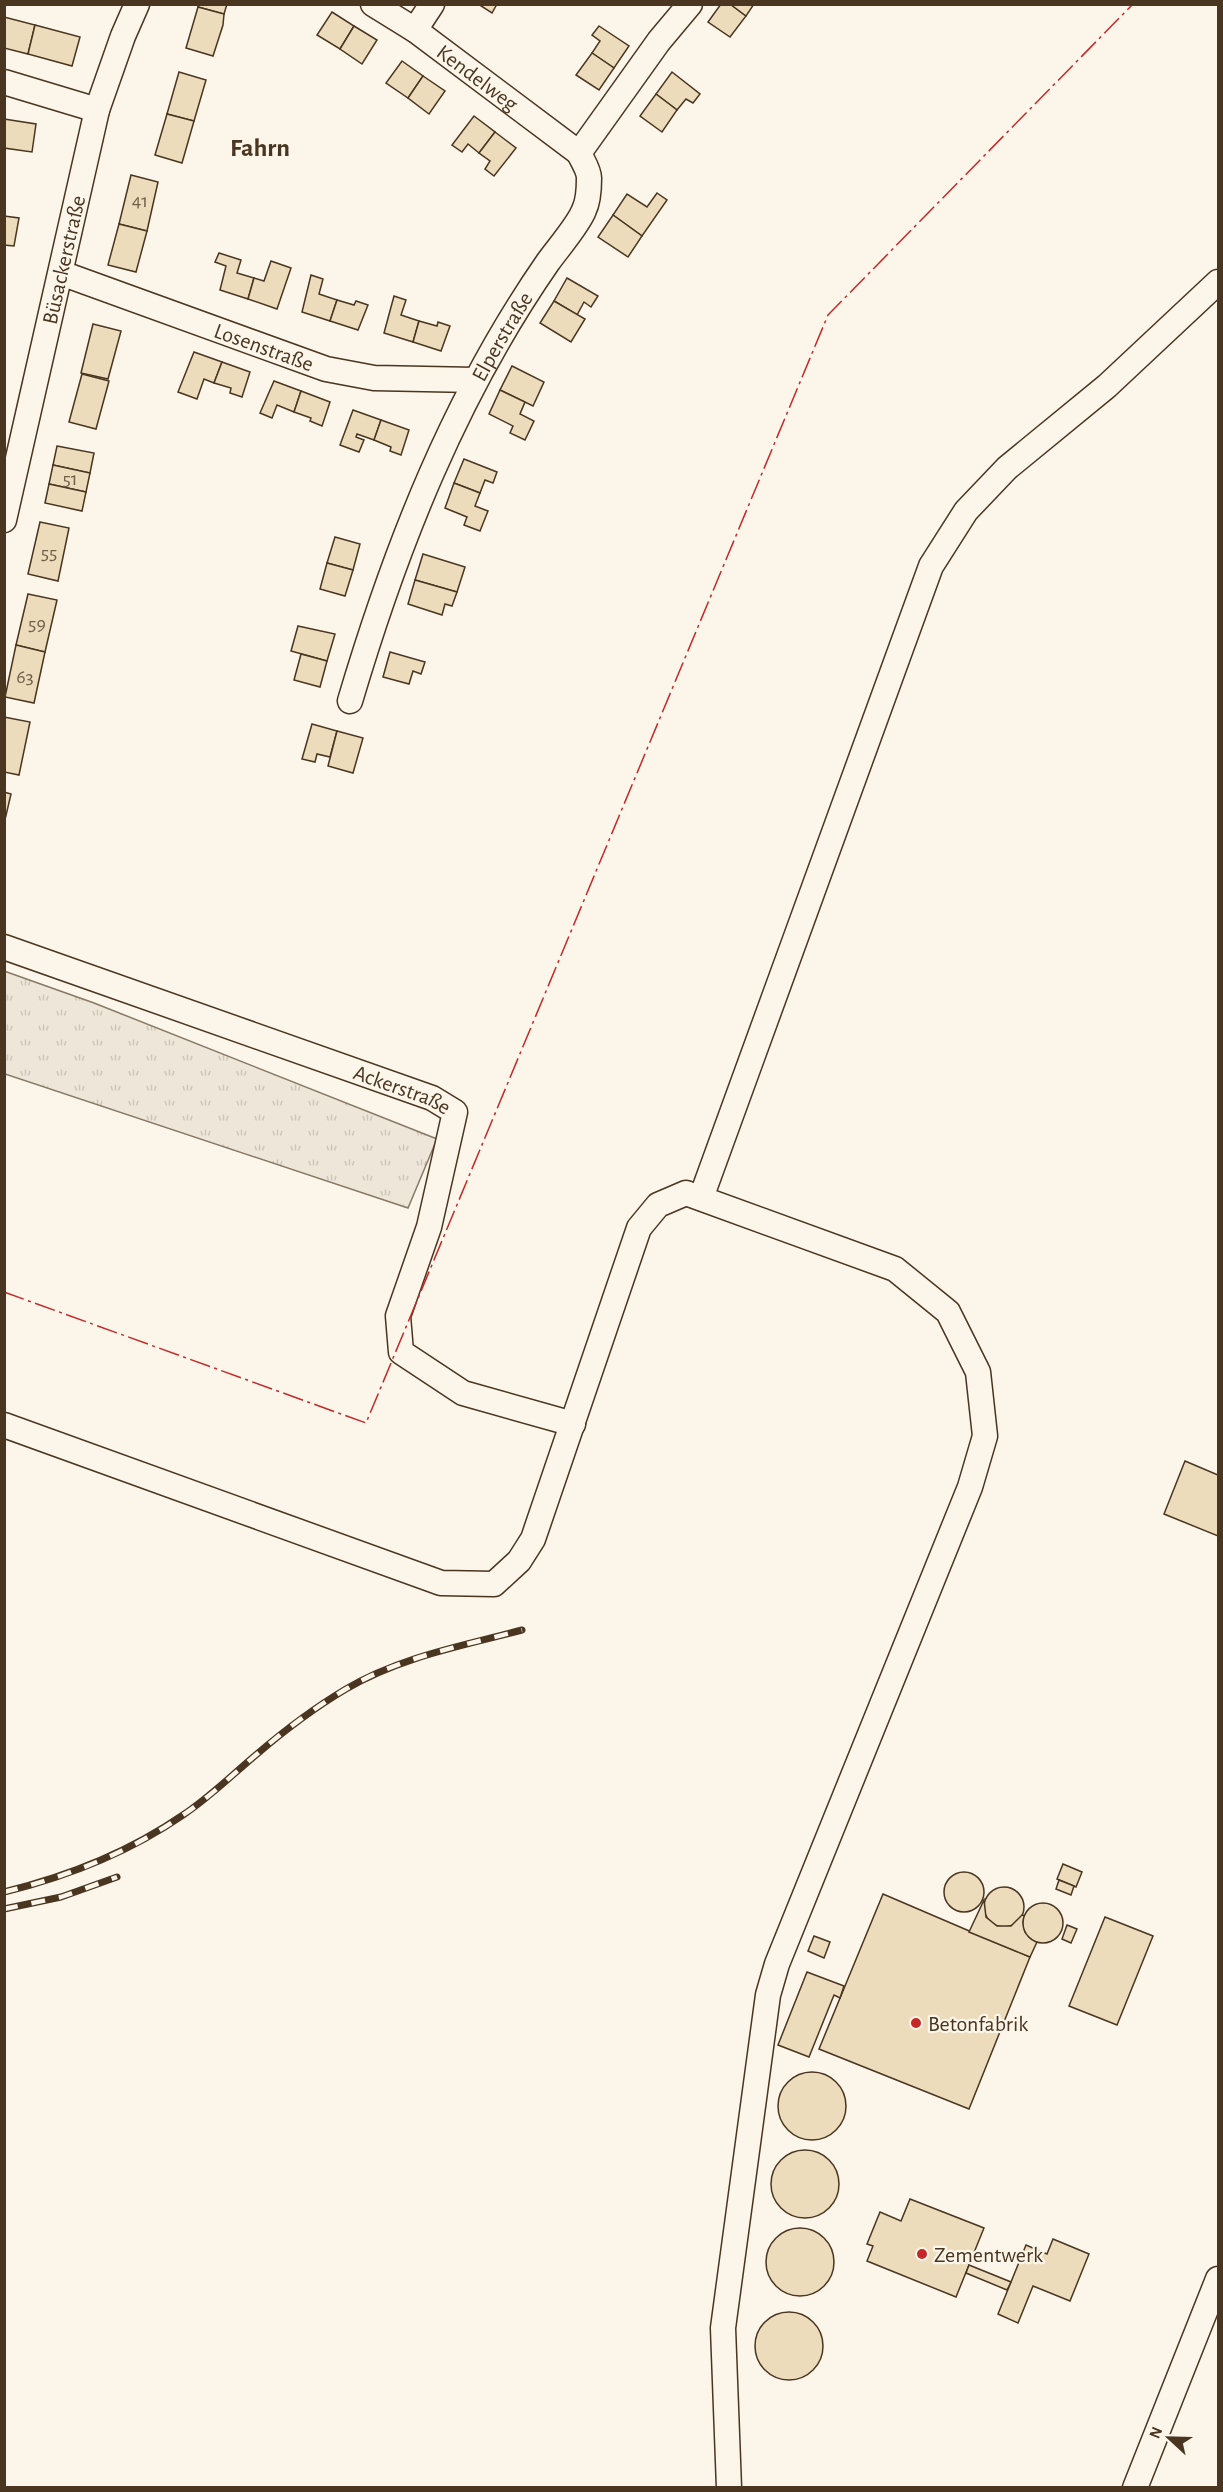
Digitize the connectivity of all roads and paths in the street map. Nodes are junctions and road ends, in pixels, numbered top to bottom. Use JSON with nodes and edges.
{"nodes":[{"id":1,"x":137,"y":4,"type":"edge"},
{"id":2,"x":373,"y":4,"type":"edge"},
{"id":3,"x":432,"y":4,"type":"edge"},
{"id":4,"x":690,"y":4,"type":"edge"},
{"id":5,"x":415,"y":30,"type":"junction"},
{"id":6,"x":4,"y":82,"type":"edge"},
{"id":7,"x":97,"y":110,"type":"junction"},
{"id":8,"x":579,"y":153,"type":"junction"},
{"id":9,"x":61,"y":273,"type":"junction"},
{"id":10,"x":1218,"y":282,"type":"edge"},
{"id":11,"x":475,"y":380,"type":"junction"},
{"id":12,"x":4,"y":520,"type":"edge"},
{"id":13,"x":350,"y":701,"type":"dead end"},
{"id":14,"x":4,"y":947,"type":"edge"},
{"id":15,"x":701,"y":1198,"type":"junction"},
{"id":16,"x":573,"y":1424,"type":"junction"},
{"id":17,"x":4,"y":1425,"type":"edge"},
{"id":18,"x":1218,"y":2279,"type":"edge"},
{"id":19,"x":729,"y":2487,"type":"edge"},
{"id":20,"x":1135,"y":2487,"type":"edge"}],
"edges":[{"from":1,"to":7,"type":"street","name":"Büsackerstraße"},
{"from":2,"to":5,"type":"street","name":"Kendelweg"},
{"from":3,"to":5,"type":"street"},
{"from":4,"to":8,"type":"street"},
{"from":5,"to":8,"type":"street","name":"Kendelweg"},
{"from":6,"to":7,"type":"street"},
{"from":7,"to":9,"type":"street","name":"Büsackerstraße"},
{"from":8,"to":11,"type":"street","name":"Elperstraße"},
{"from":9,"to":11,"type":"street","name":"Losenstraße"},
{"from":9,"to":12,"type":"street","name":"Büsackerstraße"},
{"from":10,"to":15,"type":"street"},
{"from":11,"to":13,"type":"street","name":"Elperstraße"},
{"from":14,"to":16,"type":"street","name":"Ackerstraße"},
{"from":15,"to":16,"type":"street"},
{"from":15,"to":19,"type":"street"},
{"from":16,"to":17,"type":"street"},
{"from":18,"to":20,"type":"street"}]}
